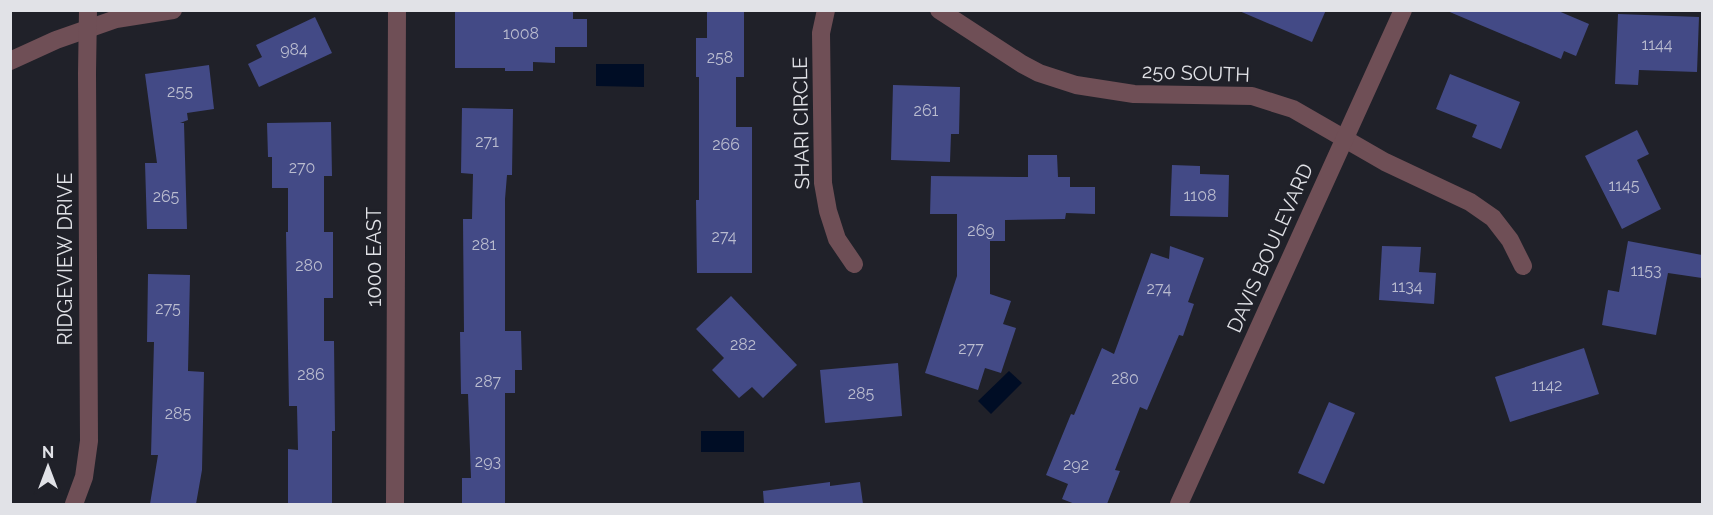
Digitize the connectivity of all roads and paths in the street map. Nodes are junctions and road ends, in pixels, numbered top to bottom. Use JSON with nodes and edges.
{"nodes":[{"id":1,"x":173,"y":10,"type":"edge"},
{"id":2,"x":397,"y":10,"type":"edge"},
{"id":3,"x":826,"y":10,"type":"edge"},
{"id":4,"x":939,"y":10,"type":"edge"},
{"id":5,"x":1403,"y":10,"type":"edge"},
{"id":6,"x":88,"y":19,"type":"edge"},
{"id":7,"x":10,"y":62,"type":"edge"},
{"id":8,"x":1344,"y":139,"type":"junction"},
{"id":9,"x":854,"y":264,"type":"dead end"},
{"id":10,"x":1523,"y":266,"type":"dead end"},
{"id":11,"x":74,"y":504,"type":"edge"},
{"id":12,"x":395,"y":504,"type":"edge"},
{"id":13,"x":1179,"y":504,"type":"edge"}],
"edges":[{"from":1,"to":6,"type":"street"},
{"from":2,"to":12,"type":"street","name":"1000 EAST"},
{"from":3,"to":9,"type":"street","name":"SHARI CIRCLE"},
{"from":4,"to":8,"type":"street","name":"250 SOUTH"},
{"from":5,"to":8,"type":"street","name":"DAVIS BOULEVARD"},
{"from":6,"to":7,"type":"street"},
{"from":6,"to":11,"type":"street","name":"RIDGEVIEW DRIVE"},
{"from":8,"to":10,"type":"street","name":"250 SOUTH"},
{"from":8,"to":13,"type":"street","name":"DAVIS BOULEVARD"}]}
